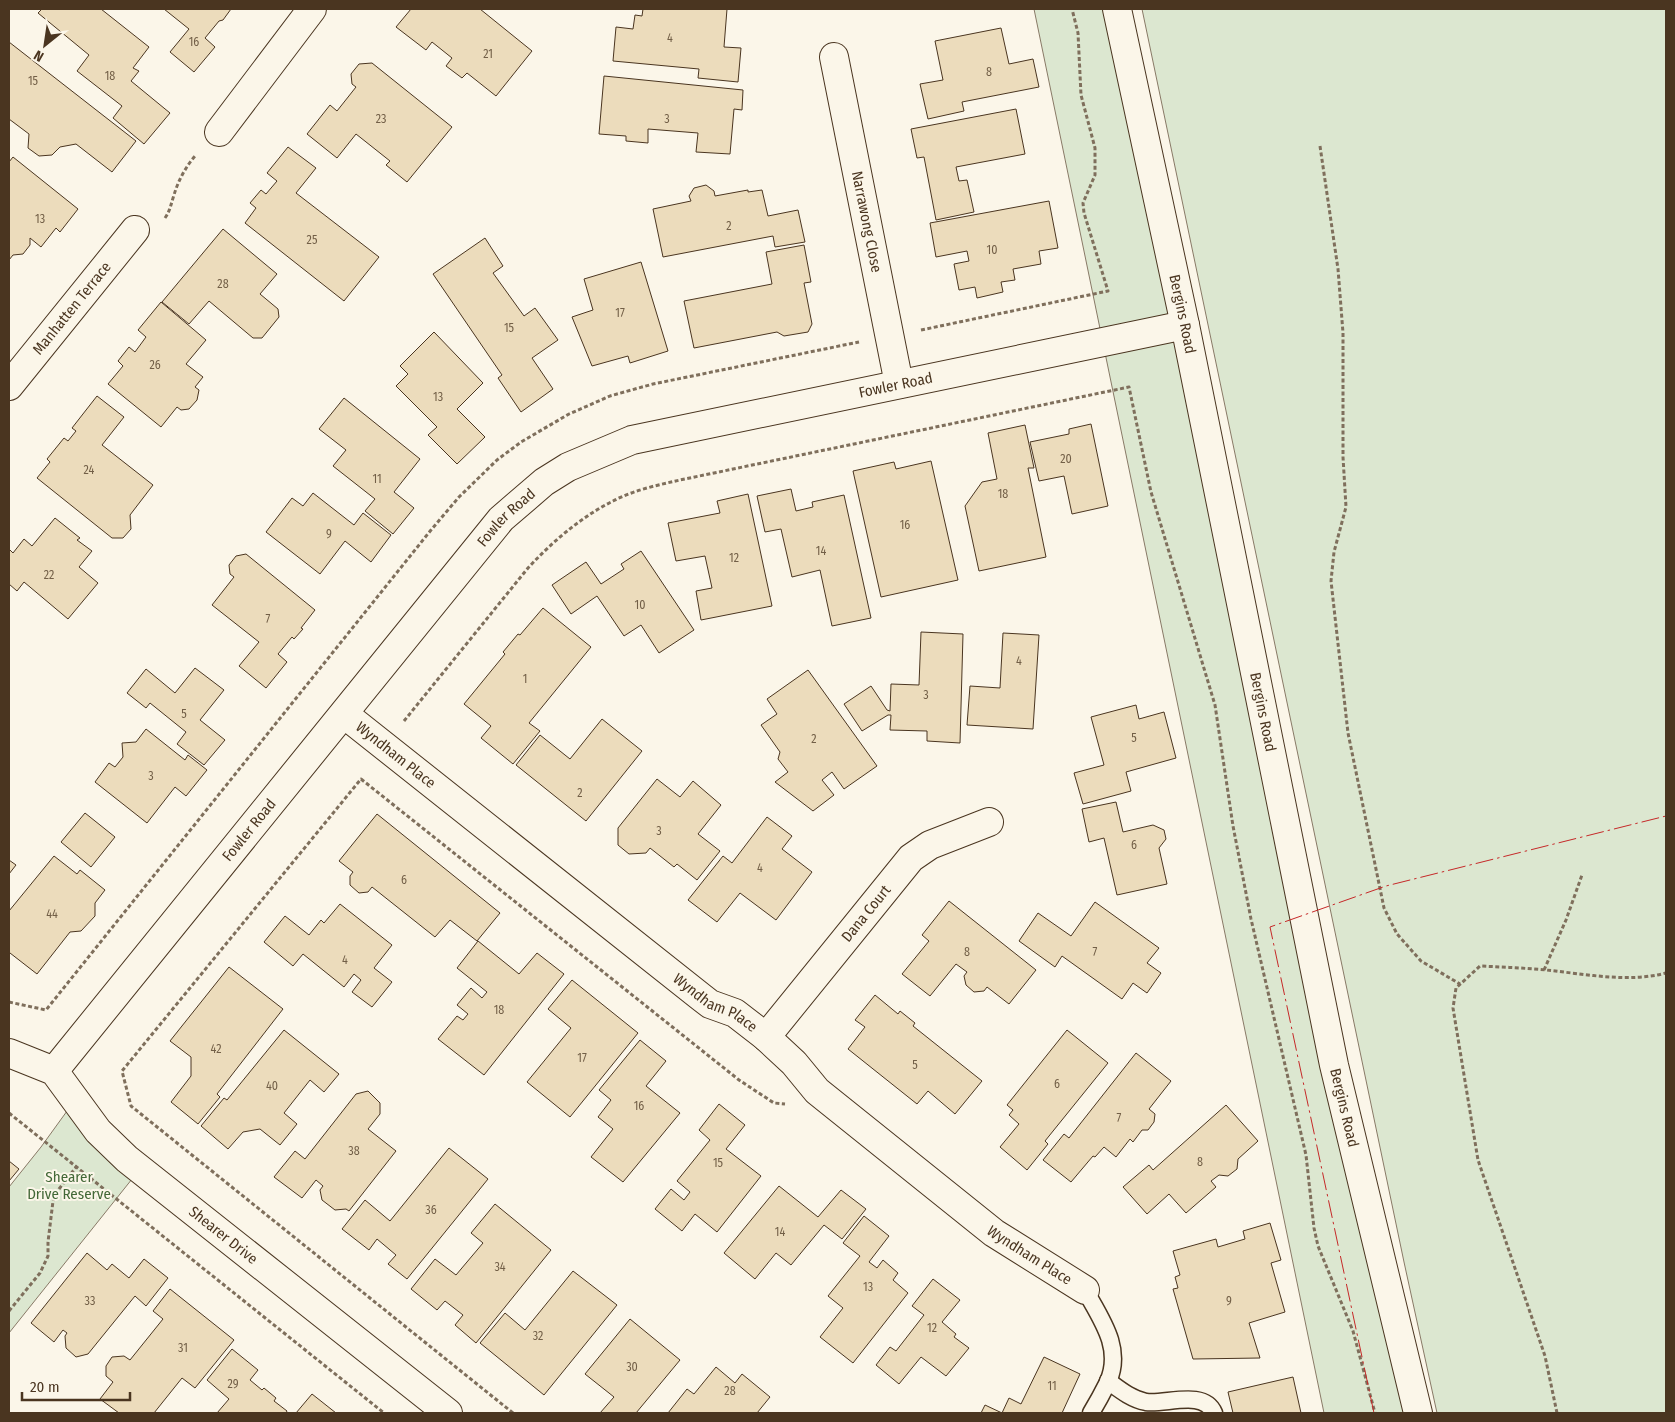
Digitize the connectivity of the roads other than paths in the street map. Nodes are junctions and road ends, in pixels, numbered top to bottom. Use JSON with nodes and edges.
{"nodes":[{"id":1,"x":312,"y":9,"type":"edge"},
{"id":2,"x":1117,"y":9,"type":"edge"},
{"id":3,"x":834,"y":58,"type":"dead end"},
{"id":4,"x":219,"y":132,"type":"road end"},
{"id":5,"x":135,"y":230,"type":"road end"},
{"id":6,"x":1184,"y":325,"type":"junction"},
{"id":7,"x":899,"y":384,"type":"junction"},
{"id":8,"x":9,"y":386,"type":"edge"},
{"id":9,"x":344,"y":714,"type":"junction"},
{"id":10,"x":990,"y":822,"type":"dead end"},
{"id":11,"x":766,"y":1037,"type":"junction"},
{"id":12,"x":9,"y":1053,"type":"edge"},
{"id":13,"x":54,"y":1071,"type":"junction"},
{"id":14,"x":1085,"y":1290,"type":"joint"},
{"id":15,"x":1108,"y":1381,"type":"junction"},
{"id":16,"x":448,"y":1413,"type":"edge"},
{"id":17,"x":1092,"y":1413,"type":"edge"},
{"id":18,"x":1214,"y":1413,"type":"edge"},
{"id":19,"x":1418,"y":1413,"type":"edge"}],
"edges":[{"from":1,"to":4,"type":"street"},
{"from":2,"to":6,"type":"street","name":"Bergins Road"},
{"from":3,"to":7,"type":"street","name":"Narrawong Close"},
{"from":5,"to":8,"type":"street","name":"Manhatten Terrace"},
{"from":6,"to":7,"type":"street","name":"Fowler Road"},
{"from":6,"to":19,"type":"street","name":"Bergins Road"},
{"from":7,"to":9,"type":"street","name":"Fowler Road"},
{"from":9,"to":11,"type":"street","name":"Wyndham Place"},
{"from":9,"to":13,"type":"street","name":"Fowler Road"},
{"from":10,"to":11,"type":"street","name":"Dana Court"},
{"from":11,"to":14,"type":"street","name":"Wyndham Place"},
{"from":12,"to":13,"type":"street"},
{"from":13,"to":16,"type":"street","name":"Shearer Drive"},
{"from":14,"to":15,"type":"lane"},
{"from":15,"to":17,"type":"lane"},
{"from":15,"to":18,"type":"lane"}]}
